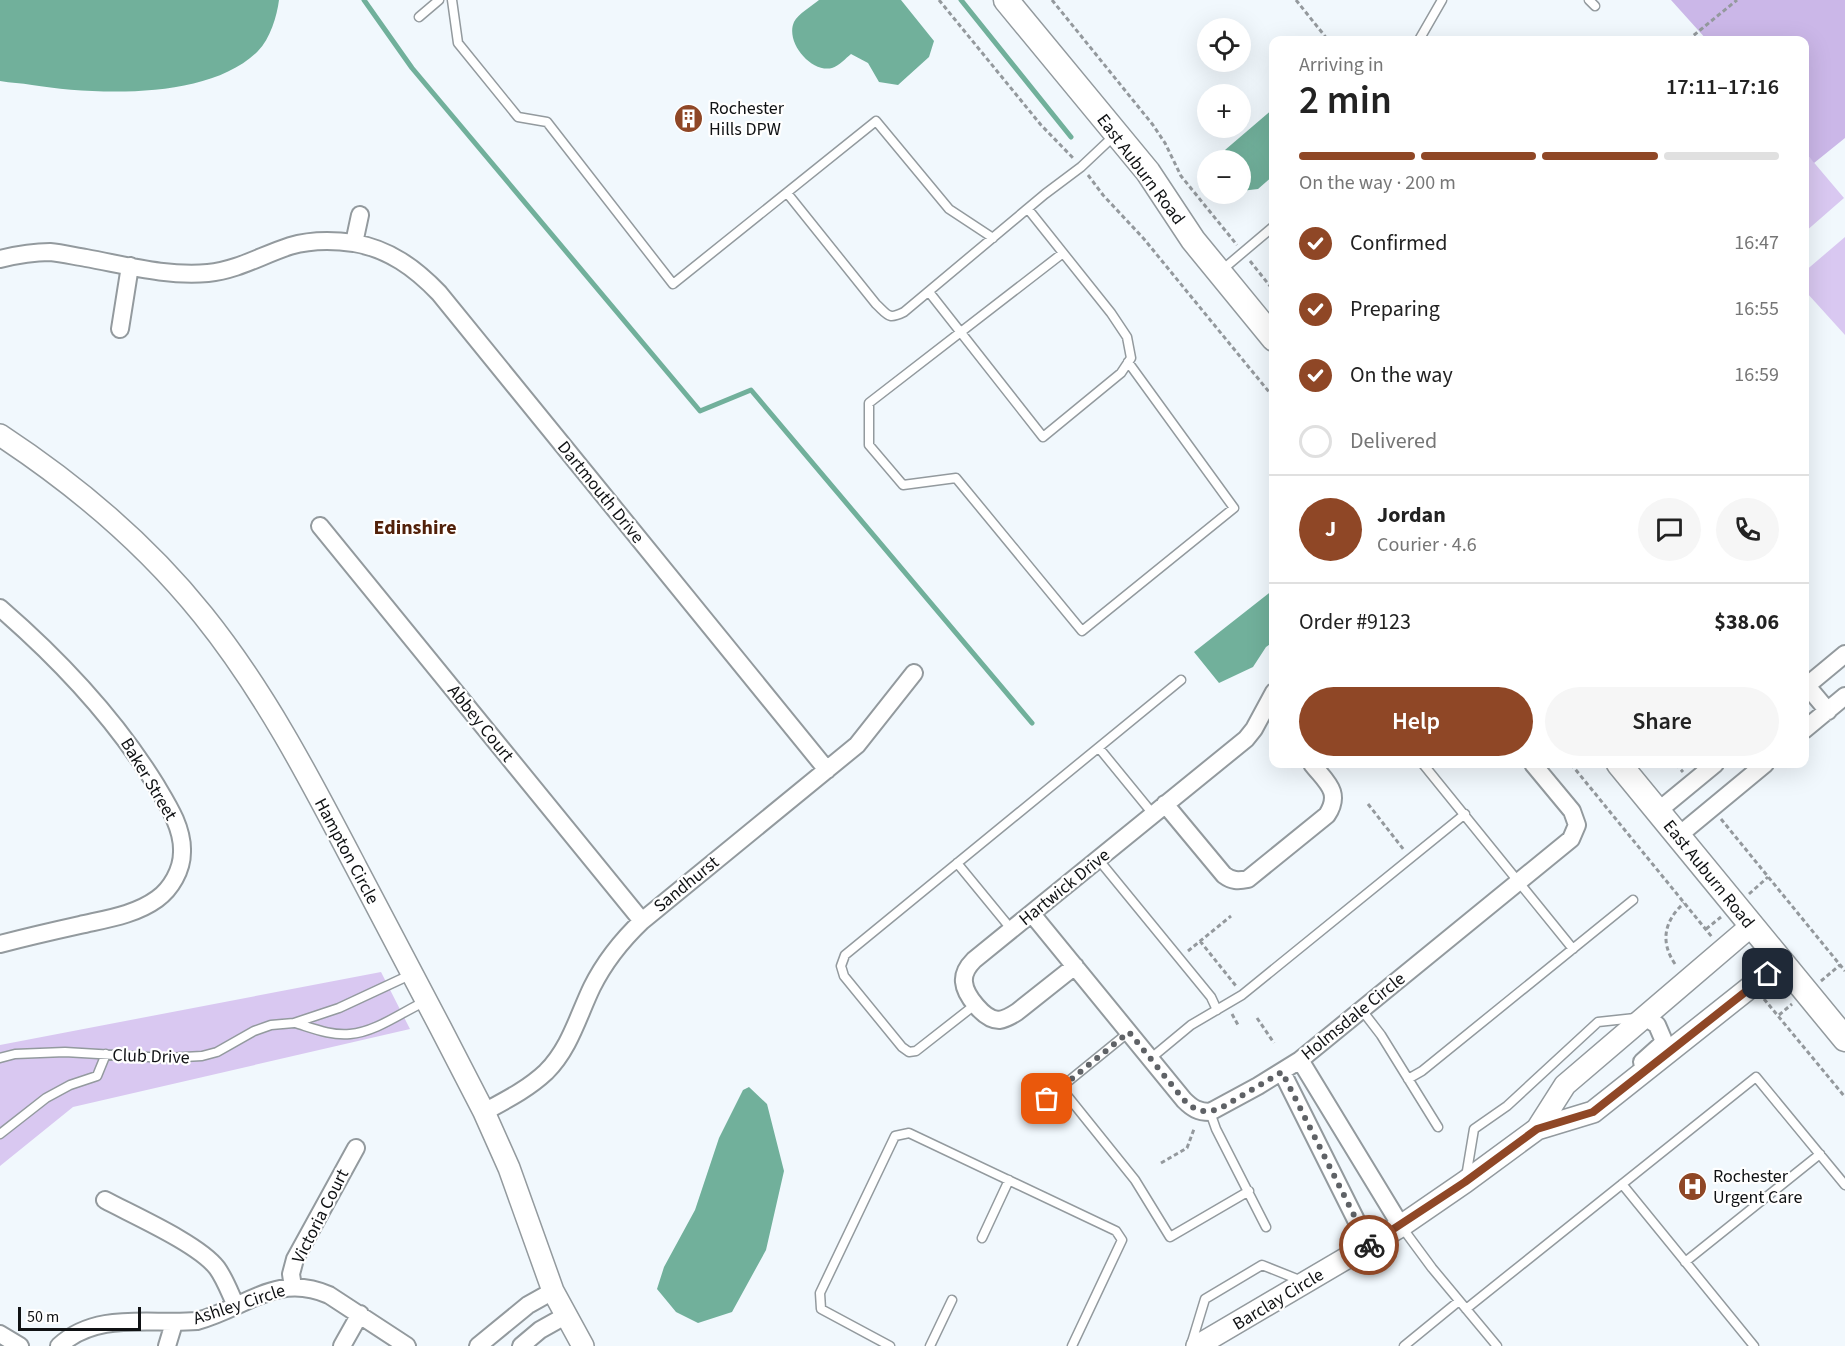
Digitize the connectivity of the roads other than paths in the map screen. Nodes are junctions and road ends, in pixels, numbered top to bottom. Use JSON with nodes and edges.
{"nodes":[{"id":1,"x":440,"y":0,"type":"edge"},
{"id":2,"x":452,"y":0,"type":"edge"},
{"id":3,"x":1006,"y":0,"type":"edge"},
{"id":4,"x":1442,"y":0,"type":"edge"},
{"id":5,"x":419,"y":17,"type":"dead end"},
{"id":6,"x":1421,"y":36,"type":"edge"},
{"id":7,"x":1116,"y":134,"type":"junction"},
{"id":8,"x":787,"y":193,"type":"junction"},
{"id":9,"x":1028,"y":209,"type":"junction"},
{"id":10,"x":360,"y":215,"type":"dead end"},
{"id":11,"x":1269,"y":230,"type":"edge"},
{"id":12,"x":993,"y":238,"type":"junction"},
{"id":13,"x":354,"y":243,"type":"junction"},
{"id":14,"x":1063,"y":253,"type":"junction"},
{"id":15,"x":0,"y":260,"type":"edge"},
{"id":16,"x":130,"y":266,"type":"junction"},
{"id":17,"x":1219,"y":272,"type":"junction"},
{"id":18,"x":929,"y":292,"type":"junction"},
{"id":19,"x":120,"y":329,"type":"dead end"},
{"id":20,"x":960,"y":332,"type":"junction"},
{"id":21,"x":1269,"y":333,"type":"edge"},
{"id":22,"x":1128,"y":362,"type":"junction"},
{"id":23,"x":0,"y":435,"type":"edge"},
{"id":24,"x":320,"y":526,"type":"dead end"},
{"id":25,"x":0,"y":608,"type":"edge"},
{"id":26,"x":1845,"y":654,"type":"edge"},
{"id":27,"x":914,"y":673,"type":"dead end"},
{"id":28,"x":1181,"y":681,"type":"dead end"},
{"id":29,"x":1809,"y":684,"type":"edge"},
{"id":30,"x":1809,"y":690,"type":"edge"},
{"id":31,"x":1845,"y":696,"type":"edge"},
{"id":32,"x":1828,"y":711,"type":"junction"},
{"id":33,"x":1269,"y":715,"type":"edge"},
{"id":34,"x":1809,"y":726,"type":"edge"},
{"id":35,"x":1099,"y":748,"type":"junction"},
{"id":36,"x":1315,"y":768,"type":"edge"},
{"id":37,"x":1426,"y":768,"type":"edge"},
{"id":38,"x":1536,"y":768,"type":"edge"},
{"id":39,"x":1622,"y":768,"type":"edge"},
{"id":40,"x":1710,"y":768,"type":"edge"},
{"id":41,"x":1760,"y":768,"type":"edge"},
{"id":42,"x":827,"y":770,"type":"junction"},
{"id":43,"x":1159,"y":809,"type":"junction"},
{"id":44,"x":1658,"y":811,"type":"junction"},
{"id":45,"x":1465,"y":814,"type":"junction"},
{"id":46,"x":1678,"y":836,"type":"junction"},
{"id":47,"x":1098,"y":859,"type":"junction"},
{"id":48,"x":957,"y":863,"type":"junction"},
{"id":49,"x":1519,"y":881,"type":"junction"},
{"id":50,"x":1633,"y":900,"type":"dead end"},
{"id":51,"x":1032,"y":914,"type":"junction"},
{"id":52,"x":642,"y":921,"type":"junction"},
{"id":53,"x":1751,"y":926,"type":"junction"},
{"id":54,"x":1012,"y":930,"type":"junction"},
{"id":55,"x":0,"y":944,"type":"edge"},
{"id":56,"x":1573,"y":948,"type":"junction"},
{"id":57,"x":1782,"y":962,"type":"junction"},
{"id":58,"x":1075,"y":966,"type":"junction"},
{"id":59,"x":412,"y":974,"type":"junction"},
{"id":60,"x":426,"y":1001,"type":"junction"},
{"id":61,"x":976,"y":1004,"type":"junction"},
{"id":62,"x":1361,"y":1009,"type":"junction"},
{"id":63,"x":1217,"y":1010,"type":"junction"},
{"id":64,"x":1645,"y":1017,"type":"junction"},
{"id":65,"x":294,"y":1023,"type":"junction"},
{"id":66,"x":1129,"y":1032,"type":"junction"},
{"id":67,"x":1845,"y":1039,"type":"edge"},
{"id":68,"x":106,"y":1054,"type":"junction"},
{"id":69,"x":0,"y":1058,"type":"edge"},
{"id":70,"x":1150,"y":1059,"type":"junction"},
{"id":71,"x":1300,"y":1060,"type":"junction"},
{"id":72,"x":1282,"y":1072,"type":"junction"},
{"id":73,"x":1408,"y":1079,"type":"junction"},
{"id":74,"x":1629,"y":1083,"type":"junction"},
{"id":75,"x":1061,"y":1088,"type":"junction"},
{"id":76,"x":1033,"y":1110,"type":"dead end"},
{"id":77,"x":484,"y":1112,"type":"junction"},
{"id":78,"x":1210,"y":1112,"type":"junction"},
{"id":79,"x":1438,"y":1128,"type":"dead end"},
{"id":80,"x":1537,"y":1129,"type":"junction"},
{"id":81,"x":0,"y":1134,"type":"edge"},
{"id":82,"x":356,"y":1148,"type":"dead end"},
{"id":83,"x":1820,"y":1154,"type":"junction"},
{"id":84,"x":1009,"y":1180,"type":"junction"},
{"id":85,"x":1465,"y":1182,"type":"junction"},
{"id":86,"x":1622,"y":1184,"type":"junction"},
{"id":87,"x":1845,"y":1185,"type":"edge"},
{"id":88,"x":1249,"y":1191,"type":"junction"},
{"id":89,"x":105,"y":1200,"type":"dead end"},
{"id":90,"x":1401,"y":1226,"type":"junction"},
{"id":91,"x":1266,"y":1227,"type":"dead end"},
{"id":92,"x":982,"y":1238,"type":"dead end"},
{"id":93,"x":1368,"y":1246,"type":"junction"},
{"id":94,"x":1685,"y":1262,"type":"junction"},
{"id":95,"x":1305,"y":1283,"type":"junction"},
{"id":96,"x":293,"y":1287,"type":"junction"},
{"id":97,"x":553,"y":1291,"type":"junction"},
{"id":98,"x":952,"y":1300,"type":"dead end"},
{"id":99,"x":1459,"y":1301,"type":"junction"},
{"id":100,"x":236,"y":1306,"type":"junction"},
{"id":101,"x":1466,"y":1309,"type":"junction"},
{"id":102,"x":360,"y":1314,"type":"junction"},
{"id":103,"x":565,"y":1316,"type":"junction"},
{"id":104,"x":174,"y":1323,"type":"junction"},
{"id":105,"x":499,"y":1328,"type":"junction"},
{"id":106,"x":0,"y":1335,"type":"edge"},
{"id":107,"x":20,"y":1346,"type":"edge"},
{"id":108,"x":60,"y":1346,"type":"edge"},
{"id":109,"x":167,"y":1346,"type":"edge"},
{"id":110,"x":342,"y":1346,"type":"edge"},
{"id":111,"x":407,"y":1346,"type":"edge"},
{"id":112,"x":478,"y":1346,"type":"edge"},
{"id":113,"x":513,"y":1346,"type":"edge"},
{"id":114,"x":521,"y":1346,"type":"edge"},
{"id":115,"x":583,"y":1346,"type":"edge"},
{"id":116,"x":890,"y":1346,"type":"edge"},
{"id":117,"x":930,"y":1346,"type":"edge"},
{"id":118,"x":1072,"y":1346,"type":"edge"},
{"id":119,"x":1190,"y":1346,"type":"edge"},
{"id":120,"x":1197,"y":1346,"type":"edge"},
{"id":121,"x":1404,"y":1346,"type":"edge"},
{"id":122,"x":1497,"y":1346,"type":"edge"},
{"id":123,"x":1754,"y":1346,"type":"edge"}],
"edges":[{"from":1,"to":5,"type":"lane"},
{"from":2,"to":8,"type":"lane"},
{"from":3,"to":7,"type":"main road","name":"East Auburn Road"},
{"from":4,"to":6,"type":"lane"},
{"from":7,"to":9,"type":"lane"},
{"from":7,"to":17,"type":"main road","name":"East Auburn Road"},
{"from":8,"to":12,"type":"lane"},
{"from":8,"to":18,"type":"lane"},
{"from":9,"to":12,"type":"lane"},
{"from":9,"to":14,"type":"lane"},
{"from":10,"to":13,"type":"street"},
{"from":11,"to":17,"type":"lane"},
{"from":12,"to":18,"type":"lane"},
{"from":13,"to":16,"type":"street","name":"Dartmouth Drive"},
{"from":13,"to":42,"type":"street","name":"Dartmouth Drive"},
{"from":14,"to":20,"type":"lane"},
{"from":14,"to":22,"type":"lane"},
{"from":15,"to":16,"type":"street","name":"Dartmouth Drive"},
{"from":16,"to":19,"type":"street"},
{"from":17,"to":21,"type":"main road","name":"East Auburn Road"},
{"from":18,"to":20,"type":"lane"},
{"from":20,"to":22,"type":"lane"},
{"from":20,"to":22,"type":"lane"},
{"from":23,"to":59,"type":"street","name":"Hampton Circle"},
{"from":24,"to":52,"type":"street","name":"Abbey Court"},
{"from":25,"to":55,"type":"street","name":"Baker Street"},
{"from":26,"to":29,"type":"street"},
{"from":27,"to":42,"type":"street","name":"Sandhurst"},
{"from":28,"to":35,"type":"lane"},
{"from":30,"to":32,"type":"street"},
{"from":31,"to":32,"type":"street"},
{"from":32,"to":34,"type":"street"},
{"from":33,"to":43,"type":"street","name":"Hartwick Drive"},
{"from":35,"to":43,"type":"lane"},
{"from":35,"to":48,"type":"lane"},
{"from":36,"to":43,"type":"street"},
{"from":37,"to":45,"type":"lane"},
{"from":38,"to":49,"type":"street","name":"Holmsdale Circle"},
{"from":39,"to":44,"type":"main road","name":"East Auburn Road"},
{"from":40,"to":44,"type":"street"},
{"from":41,"to":46,"type":"street"},
{"from":42,"to":52,"type":"street","name":"Sandhurst"},
{"from":43,"to":47,"type":"street","name":"Hartwick Drive"},
{"from":44,"to":46,"type":"main road","name":"East Auburn Road"},
{"from":45,"to":49,"type":"lane"},
{"from":45,"to":63,"type":"lane"},
{"from":46,"to":53,"type":"main road","name":"East Auburn Road"},
{"from":47,"to":51,"type":"street","name":"Hartwick Drive"},
{"from":47,"to":63,"type":"lane"},
{"from":48,"to":54,"type":"lane"},
{"from":48,"to":61,"type":"lane"},
{"from":49,"to":56,"type":"lane"},
{"from":49,"to":62,"type":"street","name":"Holmsdale Circle"},
{"from":50,"to":56,"type":"lane"},
{"from":51,"to":54,"type":"street","name":"Hartwick Drive"},
{"from":51,"to":58,"type":"street"},
{"from":52,"to":77,"type":"street","name":"Sandhurst"},
{"from":53,"to":57,"type":"main road","name":"East Auburn Road"},
{"from":53,"to":64,"type":"street","name":"Barclay Circle"},
{"from":54,"to":61,"type":"street","name":"Hartwick Drive"},
{"from":56,"to":73,"type":"lane"},
{"from":57,"to":67,"type":"main road","name":"East Auburn Road"},
{"from":57,"to":74,"type":"street","name":"Barclay Circle"},
{"from":58,"to":61,"type":"street"},
{"from":58,"to":66,"type":"street"},
{"from":59,"to":60,"type":"street","name":"Hampton Circle"},
{"from":59,"to":65,"type":"lane","name":"Club Drive"},
{"from":60,"to":65,"type":"lane","name":"Club Drive"},
{"from":60,"to":77,"type":"street","name":"Hampton Circle"},
{"from":62,"to":71,"type":"street","name":"Holmsdale Circle"},
{"from":62,"to":73,"type":"lane"},
{"from":63,"to":70,"type":"lane"},
{"from":64,"to":74,"type":"street","name":"Barclay Circle"},
{"from":64,"to":80,"type":"street","name":"Barclay Circle"},
{"from":64,"to":85,"type":"lane"},
{"from":65,"to":68,"type":"lane","name":"Club Drive"},
{"from":66,"to":70,"type":"street"},
{"from":66,"to":75,"type":"lane"},
{"from":68,"to":69,"type":"lane","name":"Club Drive"},
{"from":68,"to":81,"type":"lane"},
{"from":70,"to":78,"type":"street"},
{"from":71,"to":72,"type":"street","name":"Holmsdale Circle"},
{"from":71,"to":90,"type":"street"},
{"from":72,"to":78,"type":"street","name":"Holmsdale Circle"},
{"from":72,"to":93,"type":"street"},
{"from":73,"to":79,"type":"lane"},
{"from":74,"to":80,"type":"street","name":"Barclay Circle"},
{"from":75,"to":76,"type":"lane"},
{"from":75,"to":88,"type":"lane"},
{"from":77,"to":97,"type":"street","name":"Hampton Circle"},
{"from":78,"to":88,"type":"lane"},
{"from":80,"to":85,"type":"street","name":"Barclay Circle"},
{"from":82,"to":96,"type":"street","name":"Victoria Court"},
{"from":83,"to":86,"type":"lane"},
{"from":83,"to":87,"type":"lane"},
{"from":83,"to":94,"type":"lane"},
{"from":84,"to":92,"type":"lane"},
{"from":84,"to":116,"type":"lane"},
{"from":84,"to":118,"type":"lane"},
{"from":85,"to":90,"type":"street","name":"Barclay Circle"},
{"from":86,"to":94,"type":"lane"},
{"from":86,"to":101,"type":"lane"},
{"from":88,"to":91,"type":"lane"},
{"from":89,"to":100,"type":"street"},
{"from":90,"to":93,"type":"street","name":"Barclay Circle"},
{"from":90,"to":99,"type":"lane"},
{"from":93,"to":95,"type":"street","name":"Barclay Circle"},
{"from":94,"to":123,"type":"lane"},
{"from":95,"to":119,"type":"lane"},
{"from":95,"to":120,"type":"street","name":"Barclay Circle"},
{"from":96,"to":100,"type":"street","name":"Ashley Circle"},
{"from":96,"to":102,"type":"street","name":"Ashley Circle"},
{"from":97,"to":103,"type":"street","name":"Hampton Circle"},
{"from":97,"to":105,"type":"street"},
{"from":98,"to":117,"type":"lane"},
{"from":99,"to":101,"type":"lane"},
{"from":99,"to":121,"type":"lane"},
{"from":100,"to":104,"type":"street","name":"Ashley Circle"},
{"from":101,"to":122,"type":"lane"},
{"from":102,"to":110,"type":"street"},
{"from":102,"to":111,"type":"street","name":"Ashley Circle"},
{"from":103,"to":114,"type":"street"},
{"from":103,"to":115,"type":"street","name":"Hampton Circle"},
{"from":104,"to":108,"type":"street","name":"Ashley Circle"},
{"from":104,"to":109,"type":"street"},
{"from":105,"to":112,"type":"street"},
{"from":105,"to":113,"type":"street"},
{"from":106,"to":107,"type":"street"}]}
